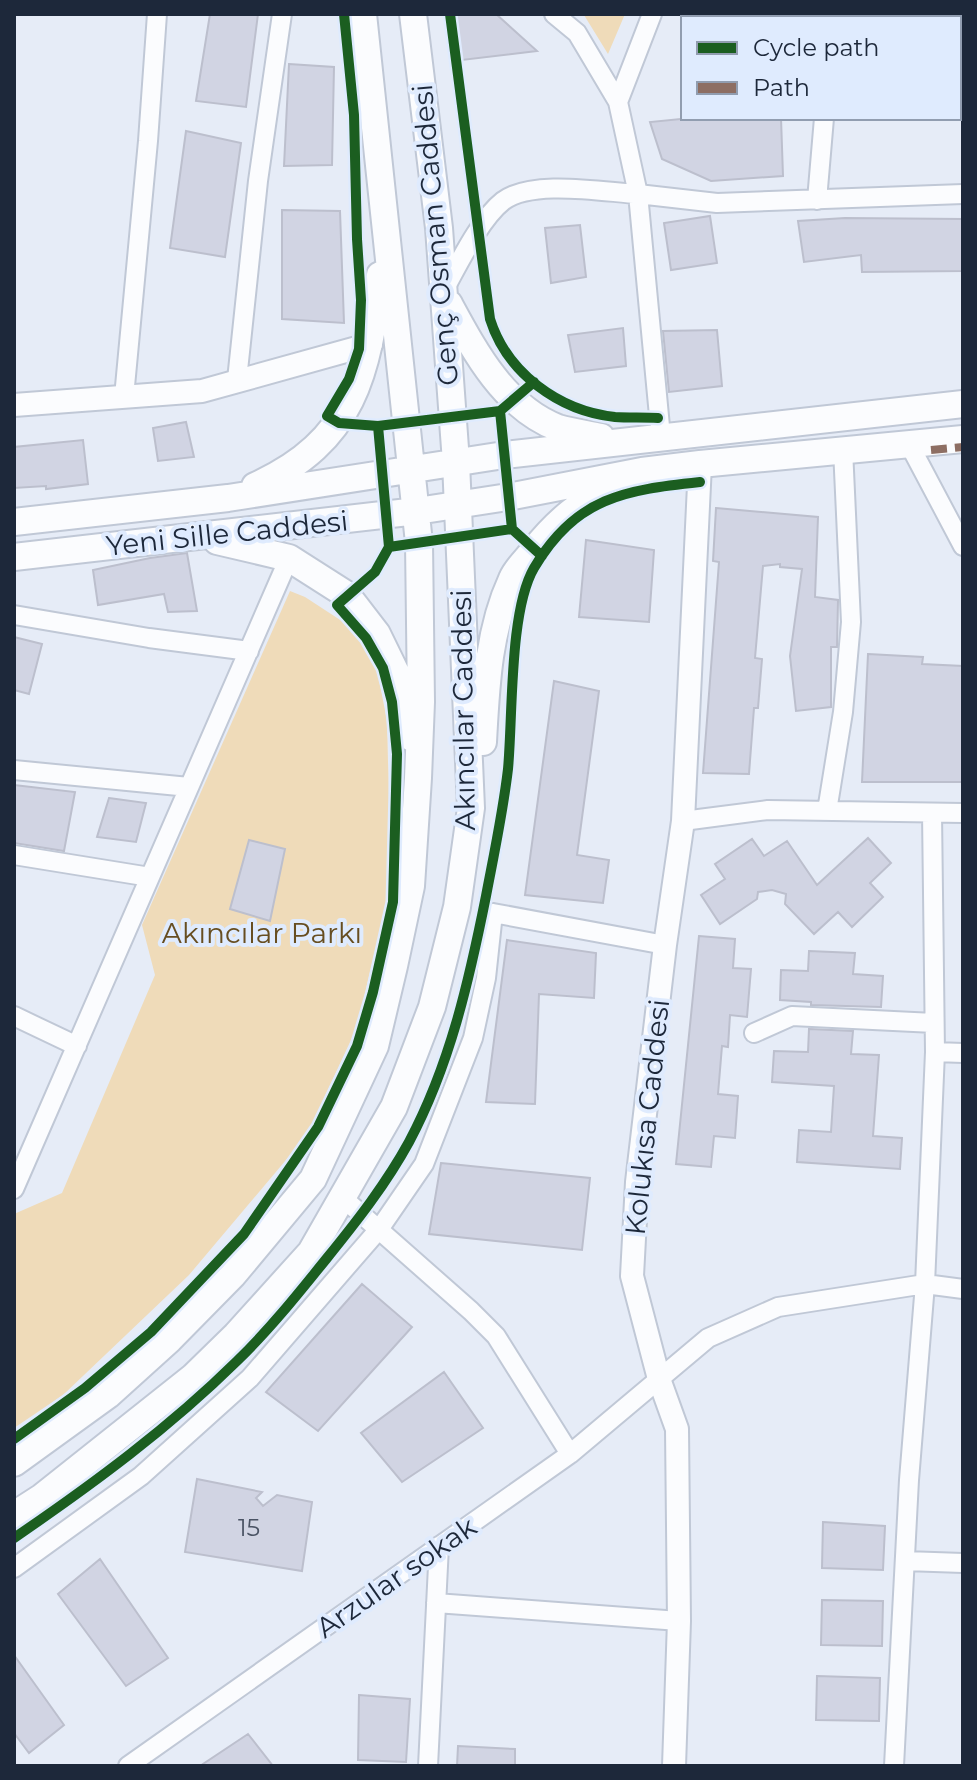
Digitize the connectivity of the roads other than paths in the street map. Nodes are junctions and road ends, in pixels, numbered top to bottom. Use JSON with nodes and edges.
{"nodes":[{"id":1,"x":157,"y":14,"type":"edge"},
{"id":2,"x":282,"y":14,"type":"edge"},
{"id":3,"x":363,"y":14,"type":"edge"},
{"id":4,"x":413,"y":14,"type":"edge"},
{"id":5,"x":554,"y":14,"type":"edge"},
{"id":6,"x":652,"y":14,"type":"edge"},
{"id":7,"x":618,"y":102,"type":"junction"},
{"id":8,"x":824,"y":120,"type":"edge"},
{"id":9,"x":638,"y":194,"type":"junction"},
{"id":10,"x":963,"y":194,"type":"edge"},
{"id":11,"x":817,"y":200,"type":"junction"},
{"id":12,"x":385,"y":235,"type":"junction"},
{"id":13,"x":443,"y":293,"type":"junction"},
{"id":14,"x":371,"y":344,"type":"junction"},
{"id":15,"x":237,"y":380,"type":"junction"},
{"id":16,"x":124,"y":397,"type":"junction"},
{"id":17,"x":963,"y":404,"type":"edge"},
{"id":18,"x":14,"y":405,"type":"edge"},
{"id":19,"x":661,"y":437,"type":"junction"},
{"id":20,"x":963,"y":439,"type":"edge"},
{"id":21,"x":624,"y":441,"type":"junction"},
{"id":22,"x":909,"y":444,"type":"junction"},
{"id":23,"x":843,"y":449,"type":"junction"},
{"id":24,"x":456,"y":462,"type":"junction"},
{"id":25,"x":700,"y":464,"type":"junction"},
{"id":26,"x":413,"y":468,"type":"junction"},
{"id":27,"x":642,"y":471,"type":"junction"},
{"id":28,"x":228,"y":498,"type":"junction"},
{"id":29,"x":458,"y":505,"type":"junction"},
{"id":30,"x":417,"y":511,"type":"junction"},
{"id":31,"x":14,"y":522,"type":"edge"},
{"id":32,"x":198,"y":537,"type":"junction"},
{"id":33,"x":963,"y":546,"type":"edge"},
{"id":34,"x":14,"y":557,"type":"edge"},
{"id":35,"x":289,"y":558,"type":"junction"},
{"id":36,"x":14,"y":615,"type":"edge"},
{"id":37,"x":249,"y":651,"type":"junction"},
{"id":38,"x":14,"y":770,"type":"edge"},
{"id":39,"x":418,"y":778,"type":"junction"},
{"id":40,"x":189,"y":787,"type":"junction"},
{"id":41,"x":471,"y":808,"type":"junction"},
{"id":42,"x":827,"y":811,"type":"junction"},
{"id":43,"x":932,"y":813,"type":"junction"},
{"id":44,"x":963,"y":813,"type":"edge"},
{"id":45,"x":683,"y":821,"type":"junction"},
{"id":46,"x":14,"y":855,"type":"edge"},
{"id":47,"x":150,"y":877,"type":"junction"},
{"id":48,"x":665,"y":945,"type":"junction"},
{"id":49,"x":14,"y":1016,"type":"edge"},
{"id":50,"x":934,"y":1023,"type":"junction"},
{"id":51,"x":754,"y":1033,"type":"dead end"},
{"id":52,"x":77,"y":1046,"type":"junction"},
{"id":53,"x":935,"y":1052,"type":"junction"},
{"id":54,"x":963,"y":1053,"type":"edge"},
{"id":55,"x":14,"y":1188,"type":"edge"},
{"id":56,"x":343,"y":1198,"type":"junction"},
{"id":57,"x":380,"y":1228,"type":"junction"},
{"id":58,"x":925,"y":1284,"type":"junction"},
{"id":59,"x":963,"y":1289,"type":"edge"},
{"id":60,"x":659,"y":1379,"type":"junction"},
{"id":61,"x":570,"y":1454,"type":"junction"},
{"id":62,"x":14,"y":1463,"type":"edge"},
{"id":63,"x":14,"y":1515,"type":"edge"},
{"id":64,"x":439,"y":1546,"type":"junction"},
{"id":65,"x":905,"y":1561,"type":"junction"},
{"id":66,"x":963,"y":1563,"type":"edge"},
{"id":67,"x":14,"y":1568,"type":"edge"},
{"id":68,"x":436,"y":1603,"type":"junction"},
{"id":69,"x":679,"y":1621,"type":"junction"},
{"id":70,"x":128,"y":1766,"type":"edge"},
{"id":71,"x":428,"y":1766,"type":"edge"},
{"id":72,"x":674,"y":1766,"type":"edge"},
{"id":73,"x":894,"y":1766,"type":"edge"}],
"edges":[{"from":1,"to":16,"type":"street"},
{"from":2,"to":15,"type":"street"},
{"from":3,"to":12,"type":"main road","name":"Genç Osman Caddesi"},
{"from":4,"to":13,"type":"main road","name":"Genç Osman Caddesi"},
{"from":5,"to":7,"type":"street"},
{"from":6,"to":7,"type":"street"},
{"from":7,"to":9,"type":"street"},
{"from":8,"to":11,"type":"street"},
{"from":9,"to":11,"type":"street"},
{"from":9,"to":13,"type":"street"},
{"from":9,"to":19,"type":"street"},
{"from":10,"to":11,"type":"street"},
{"from":12,"to":14,"type":"main road"},
{"from":12,"to":26,"type":"main road","name":"Genç Osman Caddesi"},
{"from":13,"to":21,"type":"main road"},
{"from":13,"to":24,"type":"main road","name":"Genç Osman Caddesi"},
{"from":14,"to":15,"type":"street"},
{"from":14,"to":28,"type":"main road"},
{"from":15,"to":16,"type":"street"},
{"from":16,"to":18,"type":"street"},
{"from":17,"to":19,"type":"main road","name":"Yeni Sille Caddesi"},
{"from":19,"to":21,"type":"main road","name":"Yeni Sille Caddesi"},
{"from":20,"to":22,"type":"main road","name":"Yeni Sille Caddesi"},
{"from":21,"to":24,"type":"main road","name":"Yeni Sille Caddesi"},
{"from":22,"to":23,"type":"main road","name":"Yeni Sille Caddesi"},
{"from":22,"to":33,"type":"street"},
{"from":23,"to":25,"type":"main road","name":"Yeni Sille Caddesi"},
{"from":23,"to":42,"type":"street"},
{"from":24,"to":26,"type":"main road","name":"Yeni Sille Caddesi"},
{"from":24,"to":29,"type":"main road","name":"Genç Osman Caddesi"},
{"from":25,"to":27,"type":"main road","name":"Yeni Sille Caddesi"},
{"from":25,"to":45,"type":"street","name":"Kolukısa Caddesi"},
{"from":26,"to":28,"type":"main road","name":"Yeni Sille Caddesi"},
{"from":26,"to":30,"type":"main road","name":"Genç Osman Caddesi"},
{"from":27,"to":29,"type":"main road","name":"Yeni Sille Caddesi"},
{"from":27,"to":41,"type":"main road"},
{"from":28,"to":31,"type":"main road","name":"Yeni Sille Caddesi"},
{"from":29,"to":30,"type":"main road","name":"Yeni Sille Caddesi"},
{"from":29,"to":41,"type":"main road","name":"Akıncılar Caddesi"},
{"from":30,"to":32,"type":"main road","name":"Yeni Sille Caddesi"},
{"from":30,"to":39,"type":"main road","name":"Akıncılar Caddesi"},
{"from":32,"to":34,"type":"main road","name":"Yeni Sille Caddesi"},
{"from":32,"to":35,"type":"main road"},
{"from":35,"to":37,"type":"street"},
{"from":35,"to":39,"type":"main road"},
{"from":36,"to":37,"type":"street"},
{"from":37,"to":40,"type":"street"},
{"from":38,"to":40,"type":"street"},
{"from":39,"to":62,"type":"main road","name":"Akıncılar Caddesi"},
{"from":40,"to":47,"type":"street"},
{"from":41,"to":56,"type":"main road","name":"Akıncılar Caddesi"},
{"from":42,"to":43,"type":"street"},
{"from":42,"to":45,"type":"street"},
{"from":43,"to":44,"type":"street"},
{"from":43,"to":50,"type":"street"},
{"from":45,"to":48,"type":"street","name":"Kolukısa Caddesi"},
{"from":46,"to":47,"type":"street"},
{"from":47,"to":52,"type":"street"},
{"from":48,"to":57,"type":"street"},
{"from":48,"to":60,"type":"street","name":"Kolukısa Caddesi"},
{"from":49,"to":52,"type":"street"},
{"from":50,"to":51,"type":"street"},
{"from":50,"to":53,"type":"street"},
{"from":52,"to":55,"type":"street"},
{"from":53,"to":54,"type":"street"},
{"from":53,"to":58,"type":"street"},
{"from":56,"to":57,"type":"street"},
{"from":56,"to":63,"type":"main road","name":"Akıncılar Caddesi"},
{"from":57,"to":61,"type":"street"},
{"from":57,"to":67,"type":"street"},
{"from":58,"to":59,"type":"street","name":"Arzular sokak"},
{"from":58,"to":60,"type":"street","name":"Arzular sokak"},
{"from":58,"to":65,"type":"street"},
{"from":60,"to":61,"type":"street","name":"Arzular sokak"},
{"from":60,"to":69,"type":"street","name":"Kolukısa Caddesi"},
{"from":61,"to":64,"type":"street","name":"Arzular sokak"},
{"from":64,"to":68,"type":"street"},
{"from":64,"to":70,"type":"street","name":"Arzular sokak"},
{"from":65,"to":66,"type":"street"},
{"from":65,"to":73,"type":"street"},
{"from":68,"to":69,"type":"street"},
{"from":68,"to":71,"type":"street"},
{"from":69,"to":72,"type":"street","name":"Kolukısa Caddesi"}]}
